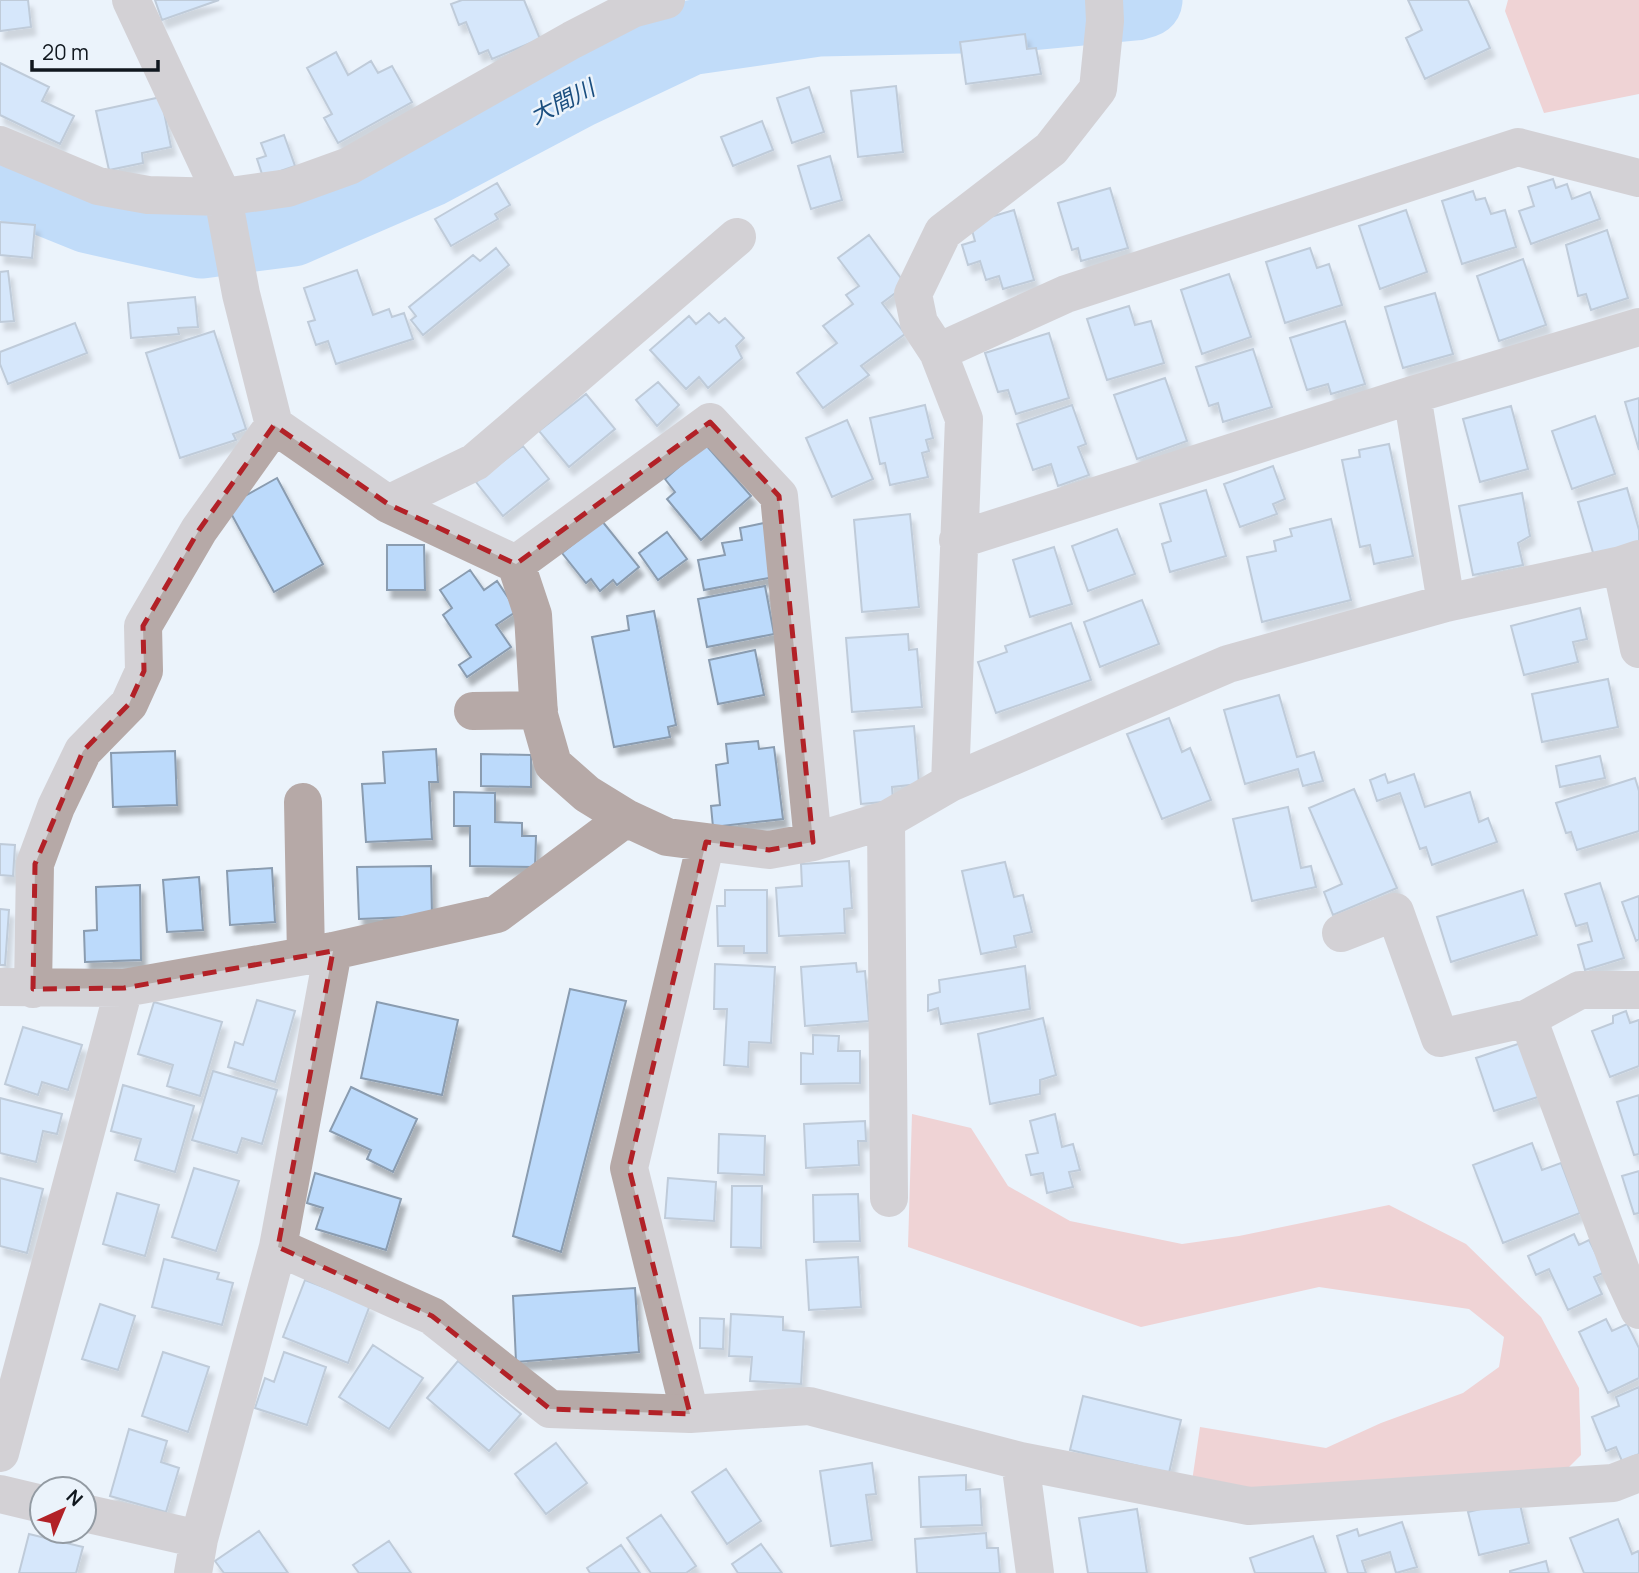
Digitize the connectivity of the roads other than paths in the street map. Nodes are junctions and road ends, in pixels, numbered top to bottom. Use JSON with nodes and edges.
{"nodes":[{"id":1,"x":131,"y":0,"type":"edge"},
{"id":2,"x":666,"y":0,"type":"edge"},
{"id":3,"x":1105,"y":10,"type":"edge"},
{"id":4,"x":0,"y":145,"type":"edge"},
{"id":5,"x":1639,"y":178,"type":"edge"},
{"id":6,"x":223,"y":197,"type":"junction"},
{"id":7,"x":737,"y":237,"type":"dead end"},
{"id":8,"x":1639,"y":327,"type":"edge"},
{"id":9,"x":938,"y":352,"type":"junction"},
{"id":10,"x":1412,"y":395,"type":"junction"},
{"id":11,"x":274,"y":425,"type":"junction"},
{"id":12,"x":388,"y":504,"type":"junction"},
{"id":13,"x":958,"y":540,"type":"junction"},
{"id":14,"x":1630,"y":562,"type":"edge"},
{"id":15,"x":516,"y":564,"type":"junction"},
{"id":16,"x":1446,"y":603,"type":"junction"},
{"id":17,"x":1639,"y":649,"type":"edge"},
{"id":18,"x":539,"y":710,"type":"junction"},
{"id":19,"x":473,"y":711,"type":"dead end"},
{"id":20,"x":950,"y":783,"type":"junction"},
{"id":21,"x":303,"y":802,"type":"dead end"},
{"id":22,"x":626,"y":818,"type":"junction"},
{"id":23,"x":886,"y":820,"type":"junction"},
{"id":24,"x":706,"y":842,"type":"junction"},
{"id":25,"x":813,"y":842,"type":"junction"},
{"id":26,"x":1341,"y":933,"type":"dead end"},
{"id":27,"x":320,"y":953,"type":"junction"},
{"id":28,"x":17,"y":988,"type":"edge"},
{"id":29,"x":124,"y":988,"type":"junction"},
{"id":30,"x":1639,"y":990,"type":"edge"},
{"id":31,"x":1528,"y":1018,"type":"junction"},
{"id":32,"x":889,"y":1198,"type":"dead end"},
{"id":33,"x":278,"y":1247,"type":"junction"},
{"id":34,"x":1630,"y":1267,"type":"edge"},
{"id":35,"x":1639,"y":1310,"type":"edge"},
{"id":36,"x":690,"y":1414,"type":"junction"},
{"id":37,"x":0,"y":1452,"type":"edge"},
{"id":38,"x":1020,"y":1461,"type":"junction"},
{"id":39,"x":1639,"y":1473,"type":"edge"},
{"id":40,"x":0,"y":1494,"type":"edge"},
{"id":41,"x":28,"y":1501,"type":"edge"},
{"id":42,"x":98,"y":1518,"type":"edge"},
{"id":43,"x":196,"y":1556,"type":"edge"},
{"id":44,"x":1035,"y":1573,"type":"edge"}],
"edges":[{"from":1,"to":6,"type":"street"},
{"from":2,"to":6,"type":"street"},
{"from":3,"to":9,"type":"street"},
{"from":4,"to":6,"type":"street"},
{"from":5,"to":9,"type":"street"},
{"from":6,"to":11,"type":"street"},
{"from":7,"to":12,"type":"street"},
{"from":8,"to":10,"type":"street"},
{"from":9,"to":13,"type":"street"},
{"from":10,"to":13,"type":"street"},
{"from":10,"to":16,"type":"street"},
{"from":11,"to":12,"type":"street"},
{"from":11,"to":28,"type":"street"},
{"from":12,"to":15,"type":"street"},
{"from":13,"to":20,"type":"street"},
{"from":14,"to":16,"type":"street"},
{"from":14,"to":17,"type":"street"},
{"from":15,"to":18,"type":"street"},
{"from":15,"to":25,"type":"street"},
{"from":16,"to":20,"type":"street"},
{"from":18,"to":19,"type":"street"},
{"from":18,"to":22,"type":"street"},
{"from":20,"to":23,"type":"street"},
{"from":21,"to":27,"type":"street"},
{"from":22,"to":24,"type":"street"},
{"from":22,"to":27,"type":"street"},
{"from":23,"to":25,"type":"street"},
{"from":23,"to":32,"type":"street"},
{"from":24,"to":25,"type":"street"},
{"from":24,"to":36,"type":"street"},
{"from":26,"to":31,"type":"street"},
{"from":27,"to":29,"type":"street"},
{"from":27,"to":33,"type":"street"},
{"from":28,"to":29,"type":"street"},
{"from":29,"to":37,"type":"street"},
{"from":30,"to":31,"type":"street"},
{"from":31,"to":34,"type":"street"},
{"from":33,"to":36,"type":"street"},
{"from":33,"to":43,"type":"street"},
{"from":34,"to":35,"type":"street"},
{"from":36,"to":38,"type":"street"},
{"from":38,"to":39,"type":"street"},
{"from":38,"to":44,"type":"street"},
{"from":40,"to":41,"type":"street"},
{"from":42,"to":43,"type":"street"}]}
